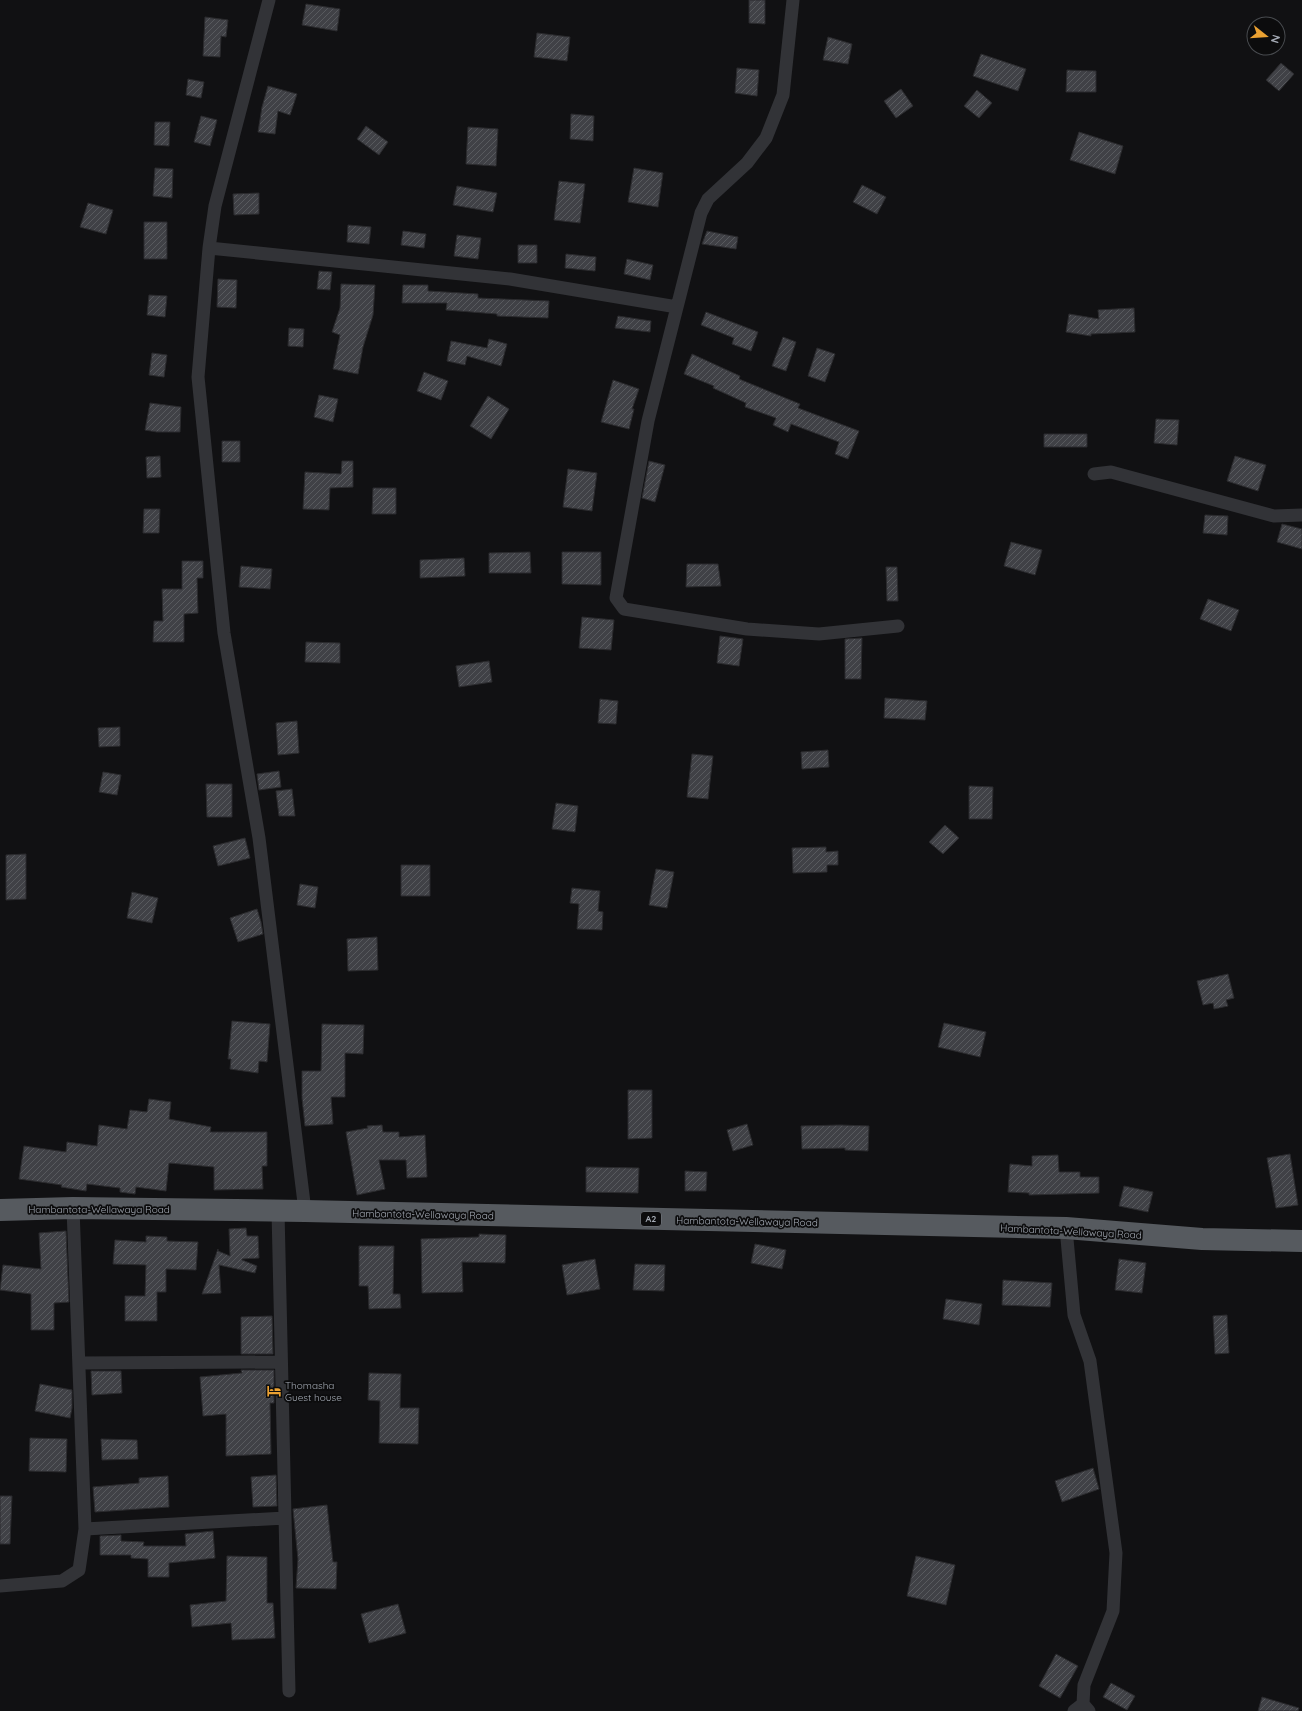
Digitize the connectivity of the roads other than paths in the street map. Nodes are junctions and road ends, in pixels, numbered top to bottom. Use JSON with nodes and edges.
{"nodes":[{"id":1,"x":269,"y":0,"type":"edge"},
{"id":2,"x":793,"y":0,"type":"edge"},
{"id":3,"x":209,"y":248,"type":"junction"},
{"id":4,"x":677,"y":306,"type":"junction"},
{"id":5,"x":1094,"y":474,"type":"dead end"},
{"id":6,"x":1302,"y":515,"type":"edge"},
{"id":7,"x":898,"y":626,"type":"dead end"},
{"id":8,"x":73,"y":1208,"type":"junction"},
{"id":9,"x":0,"y":1210,"type":"edge"},
{"id":10,"x":278,"y":1211,"type":"junction"},
{"id":11,"x":305,"y":1211,"type":"junction"},
{"id":12,"x":1066,"y":1228,"type":"junction"},
{"id":13,"x":1302,"y":1241,"type":"edge"},
{"id":14,"x":282,"y":1362,"type":"junction"},
{"id":15,"x":79,"y":1363,"type":"junction"},
{"id":16,"x":285,"y":1518,"type":"junction"},
{"id":17,"x":85,"y":1529,"type":"junction"},
{"id":18,"x":0,"y":1586,"type":"edge"},
{"id":19,"x":289,"y":1691,"type":"dead end"},
{"id":20,"x":1082,"y":1708,"type":"edge"}],
"edges":[{"from":1,"to":3,"type":"street"},
{"from":2,"to":4,"type":"street"},
{"from":3,"to":4,"type":"street"},
{"from":3,"to":11,"type":"street"},
{"from":4,"to":7,"type":"street"},
{"from":5,"to":6,"type":"street"},
{"from":8,"to":9,"type":"highway","name":"Hambantota-Wellawaya Road","number":"A2"},
{"from":8,"to":10,"type":"highway","name":"Hambantota-Wellawaya Road","number":"A2"},
{"from":8,"to":15,"type":"street"},
{"from":10,"to":11,"type":"highway","name":"Hambantota-Wellawaya Road","number":"A2"},
{"from":10,"to":14,"type":"street"},
{"from":11,"to":12,"type":"highway","name":"Hambantota-Wellawaya Road","number":"A2"},
{"from":12,"to":13,"type":"highway","name":"Hambantota-Wellawaya Road","number":"A2"},
{"from":12,"to":20,"type":"street"},
{"from":14,"to":15,"type":"street"},
{"from":14,"to":16,"type":"street"},
{"from":15,"to":17,"type":"street"},
{"from":16,"to":17,"type":"street"},
{"from":16,"to":19,"type":"street"},
{"from":17,"to":18,"type":"street"}]}
